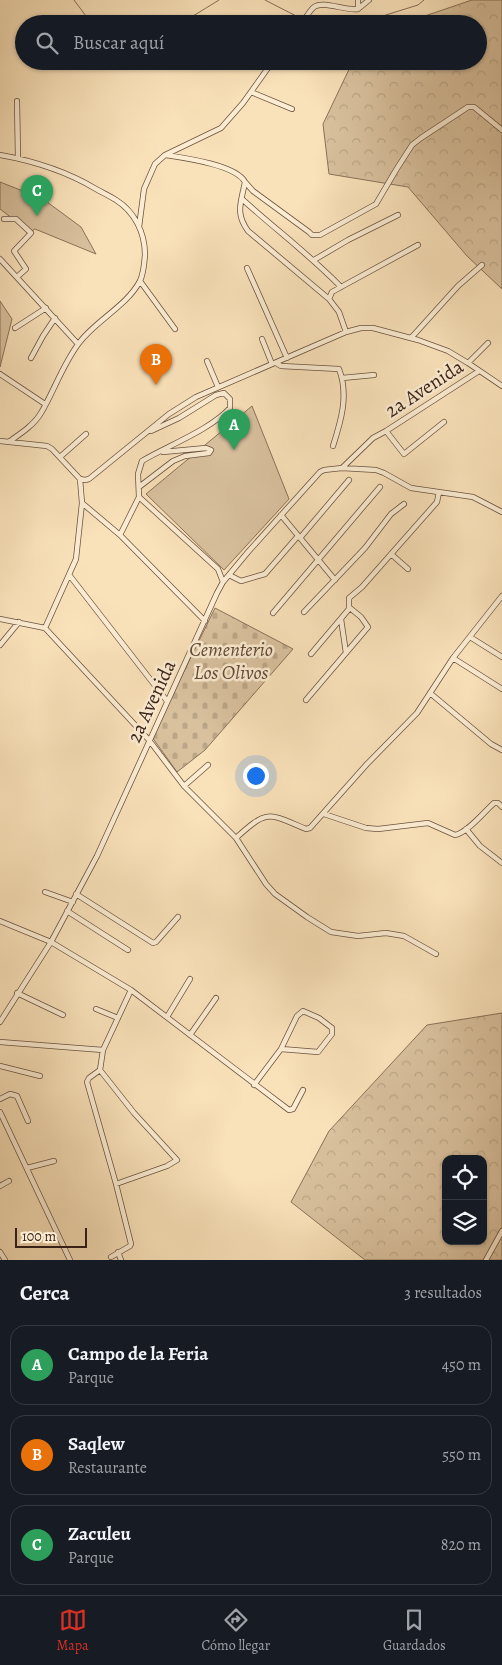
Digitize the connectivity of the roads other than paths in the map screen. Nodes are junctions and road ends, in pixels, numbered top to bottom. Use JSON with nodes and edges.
{"nodes":[{"id":1,"x":313,"y":0,"type":"edge"},
{"id":2,"x":358,"y":0,"type":"edge"},
{"id":3,"x":369,"y":0,"type":"edge"},
{"id":4,"x":321,"y":4,"type":"junction"},
{"id":5,"x":358,"y":9,"type":"junction"},
{"id":6,"x":309,"y":15,"type":"edge"},
{"id":7,"x":267,"y":70,"type":"edge"},
{"id":8,"x":251,"y":92,"type":"junction"},
{"id":9,"x":17,"y":101,"type":"dead end"},
{"id":10,"x":292,"y":109,"type":"dead end"},
{"id":11,"x":502,"y":130,"type":"edge"},
{"id":12,"x":0,"y":155,"type":"edge"},
{"id":13,"x":165,"y":155,"type":"junction"},
{"id":14,"x":18,"y":158,"type":"junction"},
{"id":15,"x":245,"y":182,"type":"junction"},
{"id":16,"x":242,"y":199,"type":"junction"},
{"id":17,"x":398,"y":215,"type":"dead end"},
{"id":18,"x":4,"y":219,"type":"dead end"},
{"id":19,"x":139,"y":227,"type":"junction"},
{"id":20,"x":418,"y":245,"type":"dead end"},
{"id":21,"x":0,"y":258,"type":"edge"},
{"id":22,"x":314,"y":260,"type":"junction"},
{"id":23,"x":482,"y":265,"type":"dead end"},
{"id":24,"x":248,"y":268,"type":"dead end"},
{"id":25,"x":17,"y":277,"type":"junction"},
{"id":26,"x":140,"y":281,"type":"junction"},
{"id":27,"x":341,"y":287,"type":"junction"},
{"id":28,"x":329,"y":299,"type":"junction"},
{"id":29,"x":46,"y":308,"type":"junction"},
{"id":30,"x":55,"y":318,"type":"junction"},
{"id":31,"x":15,"y":328,"type":"dead end"},
{"id":32,"x":175,"y":329,"type":"dead end"},
{"id":33,"x":346,"y":332,"type":"junction"},
{"id":34,"x":411,"y":338,"type":"junction"},
{"id":35,"x":262,"y":340,"type":"dead end"},
{"id":36,"x":488,"y":342,"type":"dead end"},
{"id":37,"x":78,"y":344,"type":"junction"},
{"id":38,"x":31,"y":358,"type":"dead end"},
{"id":39,"x":287,"y":358,"type":"junction"},
{"id":40,"x":207,"y":361,"type":"dead end"},
{"id":41,"x":468,"y":363,"type":"junction"},
{"id":42,"x":274,"y":364,"type":"junction"},
{"id":43,"x":479,"y":371,"type":"junction"},
{"id":44,"x":0,"y":374,"type":"edge"},
{"id":45,"x":374,"y":375,"type":"dead end"},
{"id":46,"x":502,"y":377,"type":"edge"},
{"id":47,"x":342,"y":378,"type":"junction"},
{"id":48,"x":500,"y":384,"type":"edge"},
{"id":49,"x":218,"y":387,"type":"junction"},
{"id":50,"x":45,"y":404,"type":"junction"},
{"id":51,"x":444,"y":422,"type":"dead end"},
{"id":52,"x":386,"y":431,"type":"junction"},
{"id":53,"x":86,"y":434,"type":"dead end"},
{"id":54,"x":143,"y":434,"type":"junction"},
{"id":55,"x":0,"y":441,"type":"edge"},
{"id":56,"x":10,"y":441,"type":"junction"},
{"id":57,"x":333,"y":446,"type":"dead end"},
{"id":58,"x":160,"y":452,"type":"junction"},
{"id":59,"x":60,"y":457,"type":"junction"},
{"id":60,"x":342,"y":468,"type":"junction"},
{"id":61,"x":80,"y":479,"type":"junction"},
{"id":62,"x":349,"y":480,"type":"dead end"},
{"id":63,"x":139,"y":487,"type":"junction"},
{"id":64,"x":380,"y":487,"type":"dead end"},
{"id":65,"x":439,"y":492,"type":"junction"},
{"id":66,"x":139,"y":497,"type":"junction"},
{"id":67,"x":82,"y":503,"type":"junction"},
{"id":68,"x":404,"y":504,"type":"dead end"},
{"id":69,"x":502,"y":512,"type":"edge"},
{"id":70,"x":281,"y":515,"type":"junction"},
{"id":71,"x":120,"y":535,"type":"junction"},
{"id":72,"x":299,"y":537,"type":"junction"},
{"id":73,"x":391,"y":554,"type":"junction"},
{"id":74,"x":317,"y":560,"type":"junction"},
{"id":75,"x":408,"y":569,"type":"dead end"},
{"id":76,"x":229,"y":575,"type":"junction"},
{"id":77,"x":70,"y":576,"type":"junction"},
{"id":78,"x":335,"y":580,"type":"junction"},
{"id":79,"x":223,"y":582,"type":"junction"},
{"id":80,"x":502,"y":596,"type":"edge"},
{"id":81,"x":350,"y":608,"type":"junction"},
{"id":82,"x":304,"y":612,"type":"dead end"},
{"id":83,"x":273,"y":613,"type":"dead end"},
{"id":84,"x":0,"y":619,"type":"edge"},
{"id":85,"x":341,"y":619,"type":"junction"},
{"id":86,"x":205,"y":621,"type":"junction"},
{"id":87,"x":19,"y":622,"type":"junction"},
{"id":88,"x":45,"y":628,"type":"junction"},
{"id":89,"x":470,"y":636,"type":"junction"},
{"id":90,"x":0,"y":646,"type":"edge"},
{"id":91,"x":346,"y":653,"type":"junction"},
{"id":92,"x":311,"y":654,"type":"dead end"},
{"id":93,"x":502,"y":657,"type":"edge"},
{"id":94,"x":453,"y":658,"type":"junction"},
{"id":95,"x":502,"y":690,"type":"edge"},
{"id":96,"x":430,"y":693,"type":"junction"},
{"id":97,"x":306,"y":700,"type":"dead end"},
{"id":98,"x":167,"y":701,"type":"junction"},
{"id":99,"x":149,"y":740,"type":"junction"},
{"id":100,"x":502,"y":750,"type":"edge"},
{"id":101,"x":208,"y":765,"type":"dead end"},
{"id":102,"x":184,"y":786,"type":"junction"},
{"id":103,"x":502,"y":807,"type":"edge"},
{"id":104,"x":324,"y":814,"type":"junction"},
{"id":105,"x":466,"y":829,"type":"junction"},
{"id":106,"x":236,"y":838,"type":"junction"},
{"id":107,"x":502,"y":863,"type":"edge"},
{"id":108,"x":45,"y":892,"type":"dead end"},
{"id":109,"x":76,"y":894,"type":"junction"},
{"id":110,"x":73,"y":902,"type":"junction"},
{"id":111,"x":67,"y":912,"type":"junction"},
{"id":112,"x":178,"y":917,"type":"dead end"},
{"id":113,"x":0,"y":921,"type":"edge"},
{"id":114,"x":51,"y":942,"type":"junction"},
{"id":115,"x":128,"y":950,"type":"dead end"},
{"id":116,"x":436,"y":954,"type":"dead end"},
{"id":117,"x":190,"y":979,"type":"dead end"},
{"id":118,"x":131,"y":990,"type":"junction"},
{"id":119,"x":17,"y":993,"type":"junction"},
{"id":120,"x":216,"y":998,"type":"dead end"},
{"id":121,"x":96,"y":1009,"type":"dead end"},
{"id":122,"x":64,"y":1016,"type":"dead end"},
{"id":123,"x":118,"y":1018,"type":"junction"},
{"id":124,"x":167,"y":1018,"type":"junction"},
{"id":125,"x":0,"y":1022,"type":"edge"},
{"id":126,"x":190,"y":1035,"type":"junction"},
{"id":127,"x":0,"y":1042,"type":"edge"},
{"id":128,"x":281,"y":1049,"type":"junction"},
{"id":129,"x":103,"y":1050,"type":"junction"},
{"id":130,"x":0,"y":1066,"type":"edge"},
{"id":131,"x":100,"y":1070,"type":"junction"},
{"id":132,"x":40,"y":1076,"type":"dead end"},
{"id":133,"x":254,"y":1085,"type":"junction"},
{"id":134,"x":303,"y":1090,"type":"dead end"},
{"id":135,"x":0,"y":1099,"type":"edge"},
{"id":136,"x":0,"y":1112,"type":"edge"},
{"id":137,"x":28,"y":1121,"type":"dead end"},
{"id":138,"x":54,"y":1161,"type":"dead end"},
{"id":139,"x":28,"y":1168,"type":"junction"},
{"id":140,"x":9,"y":1181,"type":"dead end"},
{"id":141,"x":116,"y":1184,"type":"junction"},
{"id":142,"x":0,"y":1186,"type":"edge"},
{"id":143,"x":502,"y":1231,"type":"edge"},
{"id":144,"x":0,"y":1252,"type":"edge"},
{"id":145,"x":118,"y":1252,"type":"junction"},
{"id":146,"x":111,"y":1257,"type":"dead end"},
{"id":147,"x":5,"y":1260,"type":"edge"},
{"id":148,"x":70,"y":1260,"type":"edge"},
{"id":149,"x":121,"y":1260,"type":"edge"},
{"id":150,"x":486,"y":1260,"type":"edge"}],
"edges":[{"from":1,"to":4,"type":"street"},
{"from":2,"to":5,"type":"street"},
{"from":3,"to":5,"type":"street"},
{"from":4,"to":5,"type":"street"},
{"from":4,"to":6,"type":"street"},
{"from":7,"to":8,"type":"street"},
{"from":8,"to":10,"type":"street"},
{"from":8,"to":13,"type":"street"},
{"from":9,"to":14,"type":"street"},
{"from":11,"to":15,"type":"street"},
{"from":12,"to":14,"type":"street"},
{"from":13,"to":15,"type":"street"},
{"from":13,"to":19,"type":"street"},
{"from":14,"to":19,"type":"street"},
{"from":15,"to":16,"type":"street"},
{"from":16,"to":22,"type":"street"},
{"from":16,"to":28,"type":"street"},
{"from":17,"to":22,"type":"street"},
{"from":18,"to":25,"type":"street"},
{"from":19,"to":26,"type":"street"},
{"from":20,"to":27,"type":"street"},
{"from":21,"to":25,"type":"street"},
{"from":22,"to":27,"type":"street"},
{"from":23,"to":34,"type":"street"},
{"from":24,"to":39,"type":"street"},
{"from":25,"to":29,"type":"street"},
{"from":26,"to":32,"type":"street"},
{"from":26,"to":37,"type":"street"},
{"from":27,"to":28,"type":"street"},
{"from":28,"to":33,"type":"street"},
{"from":29,"to":30,"type":"street"},
{"from":29,"to":31,"type":"street"},
{"from":30,"to":37,"type":"street"},
{"from":30,"to":38,"type":"street"},
{"from":33,"to":34,"type":"street"},
{"from":33,"to":39,"type":"street"},
{"from":34,"to":41,"type":"street"},
{"from":35,"to":42,"type":"street"},
{"from":36,"to":41,"type":"street"},
{"from":37,"to":50,"type":"street"},
{"from":39,"to":42,"type":"street"},
{"from":40,"to":49,"type":"street"},
{"from":41,"to":43,"type":"street"},
{"from":42,"to":47,"type":"street"},
{"from":42,"to":49,"type":"street"},
{"from":43,"to":48,"type":"street"},
{"from":43,"to":52,"type":"street","name":"2a Avenida"},
{"from":44,"to":50,"type":"street"},
{"from":45,"to":47,"type":"street"},
{"from":46,"to":48,"type":"street"},
{"from":47,"to":57,"type":"street"},
{"from":49,"to":54,"type":"street"},
{"from":50,"to":56,"type":"street"},
{"from":51,"to":52,"type":"street"},
{"from":52,"to":60,"type":"street","name":"2a Avenida"},
{"from":53,"to":59,"type":"street"},
{"from":54,"to":58,"type":"street"},
{"from":54,"to":61,"type":"street"},
{"from":55,"to":56,"type":"street"},
{"from":56,"to":59,"type":"street"},
{"from":58,"to":63,"type":"street"},
{"from":58,"to":63,"type":"street"},
{"from":59,"to":61,"type":"street"},
{"from":60,"to":65,"type":"street"},
{"from":60,"to":70,"type":"street","name":"2a Avenida"},
{"from":61,"to":67,"type":"street"},
{"from":62,"to":72,"type":"street"},
{"from":63,"to":66,"type":"street"},
{"from":64,"to":74,"type":"street"},
{"from":65,"to":69,"type":"street"},
{"from":65,"to":73,"type":"street"},
{"from":66,"to":71,"type":"street"},
{"from":66,"to":79,"type":"street"},
{"from":67,"to":71,"type":"street"},
{"from":67,"to":77,"type":"street"},
{"from":68,"to":78,"type":"street"},
{"from":70,"to":72,"type":"street"},
{"from":70,"to":76,"type":"street","name":"2a Avenida"},
{"from":71,"to":86,"type":"street"},
{"from":72,"to":74,"type":"street"},
{"from":72,"to":76,"type":"street"},
{"from":73,"to":75,"type":"street"},
{"from":73,"to":81,"type":"street"},
{"from":74,"to":78,"type":"street"},
{"from":74,"to":83,"type":"street"},
{"from":76,"to":79,"type":"street","name":"2a Avenida"},
{"from":77,"to":88,"type":"street"},
{"from":77,"to":98,"type":"street"},
{"from":78,"to":82,"type":"street"},
{"from":79,"to":86,"type":"street","name":"2a Avenida"},
{"from":80,"to":89,"type":"street"},
{"from":81,"to":85,"type":"street"},
{"from":81,"to":91,"type":"street"},
{"from":84,"to":87,"type":"street"},
{"from":85,"to":91,"type":"street"},
{"from":85,"to":92,"type":"street"},
{"from":86,"to":98,"type":"street","name":"2a Avenida"},
{"from":87,"to":88,"type":"street"},
{"from":87,"to":90,"type":"street"},
{"from":88,"to":99,"type":"street"},
{"from":89,"to":93,"type":"street"},
{"from":89,"to":94,"type":"street"},
{"from":91,"to":97,"type":"street"},
{"from":94,"to":95,"type":"street"},
{"from":94,"to":96,"type":"street"},
{"from":96,"to":100,"type":"street"},
{"from":96,"to":104,"type":"street"},
{"from":98,"to":99,"type":"street","name":"2a Avenida"},
{"from":99,"to":102,"type":"street"},
{"from":99,"to":109,"type":"street","name":"2a Avenida"},
{"from":101,"to":102,"type":"street"},
{"from":102,"to":106,"type":"street"},
{"from":103,"to":105,"type":"street"},
{"from":104,"to":105,"type":"street"},
{"from":104,"to":106,"type":"street"},
{"from":105,"to":107,"type":"street"},
{"from":106,"to":116,"type":"street"},
{"from":108,"to":110,"type":"street"},
{"from":109,"to":110,"type":"street","name":"2a Avenida"},
{"from":109,"to":112,"type":"street"},
{"from":110,"to":111,"type":"street","name":"2a Avenida"},
{"from":111,"to":114,"type":"street","name":"2a Avenida"},
{"from":111,"to":115,"type":"street"},
{"from":113,"to":114,"type":"street"},
{"from":114,"to":118,"type":"street"},
{"from":114,"to":119,"type":"street","name":"2a Avenida"},
{"from":117,"to":124,"type":"street"},
{"from":118,"to":123,"type":"street"},
{"from":118,"to":124,"type":"street"},
{"from":119,"to":122,"type":"street"},
{"from":119,"to":125,"type":"street","name":"2a Avenida"},
{"from":120,"to":126,"type":"street"},
{"from":121,"to":123,"type":"street"},
{"from":123,"to":129,"type":"street"},
{"from":124,"to":126,"type":"street"},
{"from":126,"to":133,"type":"street"},
{"from":127,"to":129,"type":"street"},
{"from":128,"to":128,"type":"street"},
{"from":128,"to":133,"type":"street"},
{"from":129,"to":131,"type":"street"},
{"from":130,"to":132,"type":"street"},
{"from":131,"to":141,"type":"street"},
{"from":131,"to":141,"type":"street"},
{"from":133,"to":134,"type":"street"},
{"from":135,"to":137,"type":"street"},
{"from":136,"to":139,"type":"street"},
{"from":138,"to":139,"type":"street"},
{"from":139,"to":148,"type":"street"},
{"from":140,"to":142,"type":"street"},
{"from":141,"to":145,"type":"street"},
{"from":143,"to":150,"type":"street"},
{"from":144,"to":147,"type":"street"},
{"from":145,"to":146,"type":"street"},
{"from":145,"to":149,"type":"street"}]}
